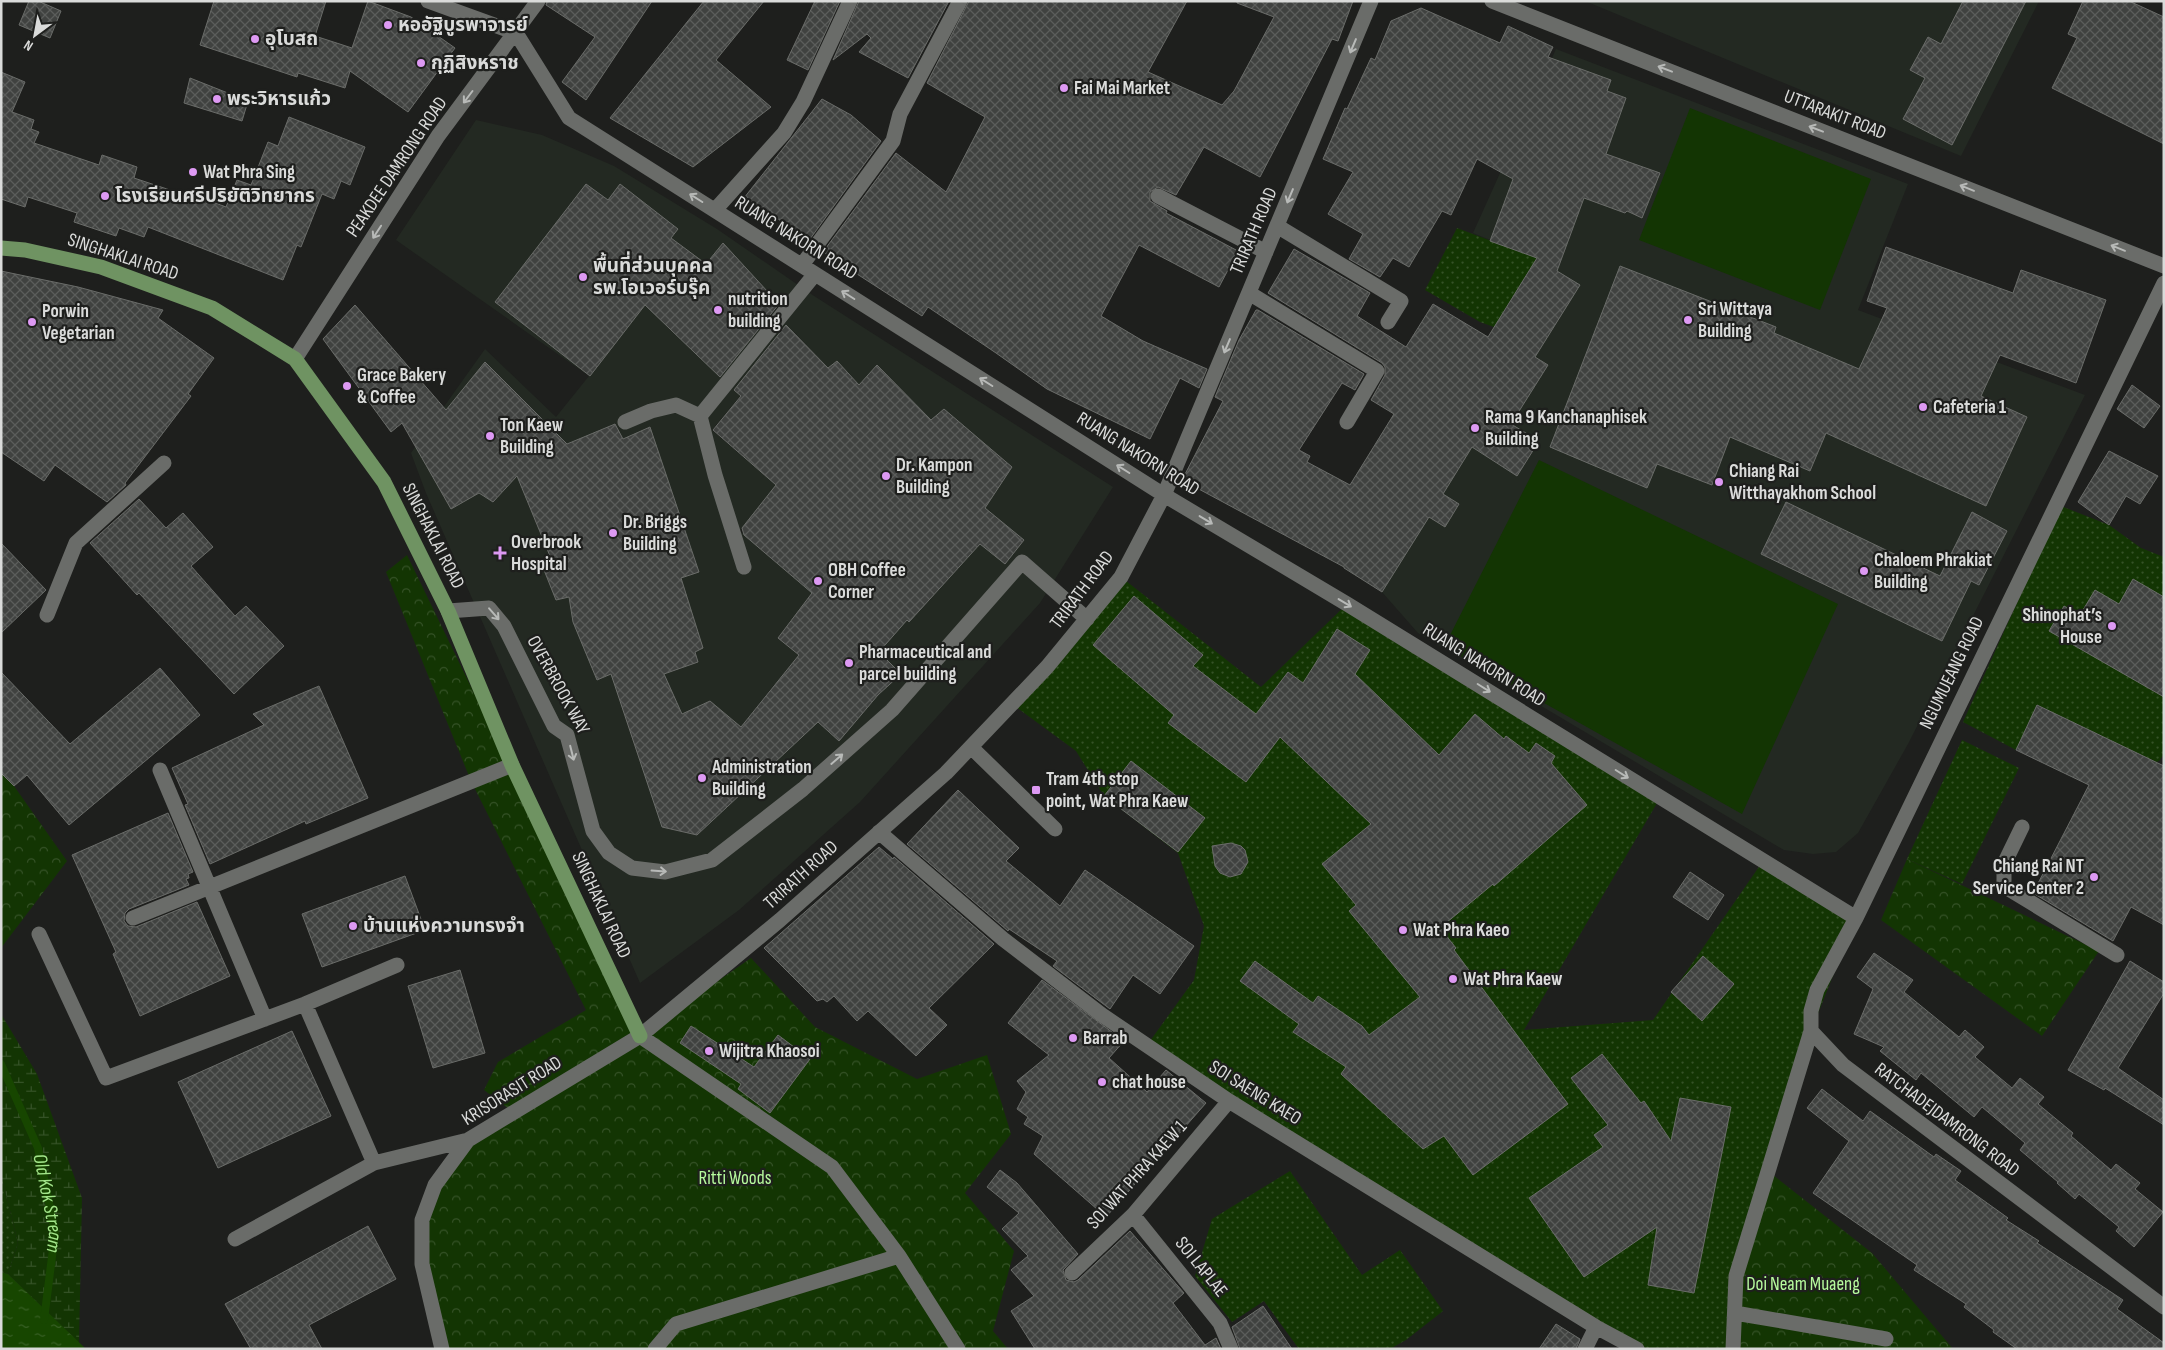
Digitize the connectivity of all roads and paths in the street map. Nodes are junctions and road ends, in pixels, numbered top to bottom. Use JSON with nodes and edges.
{"nodes":[{"id":1,"x":428,"y":1,"type":"edge"},
{"id":2,"x":538,"y":1,"type":"edge"},
{"id":3,"x":850,"y":1,"type":"edge"},
{"id":4,"x":960,"y":1,"type":"edge"},
{"id":5,"x":1371,"y":1,"type":"edge"},
{"id":6,"x":1492,"y":1,"type":"edge"},
{"id":7,"x":516,"y":33,"type":"junction"},
{"id":8,"x":1158,"y":196,"type":"dead end"},
{"id":9,"x":715,"y":210,"type":"junction"},
{"id":10,"x":1277,"y":226,"type":"junction"},
{"id":11,"x":1,"y":248,"type":"edge"},
{"id":12,"x":1266,"y":252,"type":"junction"},
{"id":13,"x":802,"y":265,"type":"junction"},
{"id":14,"x":2164,"y":266,"type":"edge"},
{"id":15,"x":815,"y":274,"type":"junction"},
{"id":16,"x":2164,"y":283,"type":"edge"},
{"id":17,"x":1249,"y":293,"type":"junction"},
{"id":18,"x":1388,"y":322,"type":"dead end"},
{"id":19,"x":295,"y":359,"type":"junction"},
{"id":20,"x":700,"y":416,"type":"junction"},
{"id":21,"x":625,"y":422,"type":"dead end"},
{"id":22,"x":1347,"y":422,"type":"dead end"},
{"id":23,"x":164,"y":463,"type":"dead end"},
{"id":24,"x":1164,"y":495,"type":"junction"},
{"id":25,"x":744,"y":567,"type":"dead end"},
{"id":26,"x":448,"y":610,"type":"junction"},
{"id":27,"x":47,"y":615,"type":"dead end"},
{"id":28,"x":1087,"y":619,"type":"junction"},
{"id":29,"x":971,"y":746,"type":"junction"},
{"id":30,"x":512,"y":765,"type":"junction"},
{"id":31,"x":160,"y":770,"type":"dead end"},
{"id":32,"x":2022,"y":827,"type":"dead end"},
{"id":33,"x":1055,"y":828,"type":"dead end"},
{"id":34,"x":879,"y":832,"type":"junction"},
{"id":35,"x":210,"y":887,"type":"junction"},
{"id":36,"x":133,"y":918,"type":"dead end"},
{"id":37,"x":1856,"y":918,"type":"junction"},
{"id":38,"x":39,"y":934,"type":"dead end"},
{"id":39,"x":2116,"y":956,"type":"dead end"},
{"id":40,"x":397,"y":965,"type":"dead end"},
{"id":41,"x":306,"y":1004,"type":"junction"},
{"id":42,"x":265,"y":1019,"type":"junction"},
{"id":43,"x":1811,"y":1031,"type":"junction"},
{"id":44,"x":640,"y":1036,"type":"junction"},
{"id":45,"x":1229,"y":1102,"type":"junction"},
{"id":46,"x":468,"y":1140,"type":"junction"},
{"id":47,"x":374,"y":1162,"type":"junction"},
{"id":48,"x":1133,"y":1216,"type":"junction"},
{"id":49,"x":235,"y":1239,"type":"dead end"},
{"id":50,"x":899,"y":1256,"type":"junction"},
{"id":51,"x":1072,"y":1273,"type":"dead end"},
{"id":52,"x":2164,"y":1308,"type":"edge"},
{"id":53,"x":1734,"y":1312,"type":"junction"},
{"id":54,"x":1596,"y":1327,"type":"junction"},
{"id":55,"x":1886,"y":1339,"type":"dead end"},
{"id":56,"x":442,"y":1349,"type":"edge"},
{"id":57,"x":655,"y":1349,"type":"edge"},
{"id":58,"x":958,"y":1349,"type":"edge"},
{"id":59,"x":1231,"y":1349,"type":"edge"},
{"id":60,"x":1585,"y":1349,"type":"edge"},
{"id":61,"x":1637,"y":1349,"type":"edge"},
{"id":62,"x":1733,"y":1349,"type":"edge"}],
"edges":[{"from":1,"to":7,"type":"street"},
{"from":2,"to":7,"type":"street","name":"PEAKDEE DAMRONG ROAD"},
{"from":3,"to":9,"type":"street"},
{"from":4,"to":13,"type":"street"},
{"from":5,"to":10,"type":"street","name":"TRIRATH ROAD","one_way":true},
{"from":14,"to":6,"type":"street","name":"UTTARAKIT ROAD","one_way":true},
{"from":9,"to":7,"type":"street","name":"RUANG NAKORN ROAD","one_way":true},
{"from":7,"to":19,"type":"street","name":"PEAKDEE DAMRONG ROAD","one_way":true},
{"from":8,"to":12,"type":"street"},
{"from":9,"to":13,"type":"street","name":"RUANG NAKORN ROAD"},
{"from":10,"to":12,"type":"street","name":"TRIRATH ROAD"},
{"from":10,"to":18,"type":"street"},
{"from":11,"to":19,"type":"main road","name":"SINGHAKLAI ROAD"},
{"from":12,"to":17,"type":"street","name":"TRIRATH ROAD"},
{"from":13,"to":15,"type":"street","name":"RUANG NAKORN ROAD"},
{"from":15,"to":20,"type":"street"},
{"from":24,"to":15,"type":"street","name":"RUANG NAKORN ROAD","one_way":true},
{"from":16,"to":37,"type":"street","name":"NGUMUEANG ROAD"},
{"from":17,"to":22,"type":"street"},
{"from":17,"to":24,"type":"street","name":"TRIRATH ROAD","one_way":true},
{"from":19,"to":26,"type":"main road","name":"SINGHAKLAI ROAD"},
{"from":20,"to":21,"type":"street"},
{"from":20,"to":25,"type":"street"},
{"from":23,"to":27,"type":"street"},
{"from":24,"to":28,"type":"street","name":"TRIRATH ROAD"},
{"from":24,"to":37,"type":"street","name":"RUANG NAKORN ROAD","one_way":true},
{"from":26,"to":28,"type":"street","name":"OVERBROOK WAY","one_way":true},
{"from":26,"to":30,"type":"main road","name":"SINGHAKLAI ROAD"},
{"from":28,"to":29,"type":"street","name":"TRIRATH ROAD"},
{"from":29,"to":33,"type":"street"},
{"from":29,"to":34,"type":"street","name":"TRIRATH ROAD"},
{"from":30,"to":35,"type":"street"},
{"from":30,"to":44,"type":"main road","name":"SINGHAKLAI ROAD"},
{"from":31,"to":35,"type":"street"},
{"from":32,"to":39,"type":"street"},
{"from":34,"to":44,"type":"street","name":"TRIRATH ROAD"},
{"from":34,"to":45,"type":"street","name":"SOI SAENG KAEO"},
{"from":35,"to":36,"type":"street"},
{"from":35,"to":42,"type":"street"},
{"from":37,"to":43,"type":"street"},
{"from":38,"to":42,"type":"street"},
{"from":40,"to":41,"type":"street"},
{"from":41,"to":42,"type":"street"},
{"from":41,"to":47,"type":"street"},
{"from":43,"to":52,"type":"street","name":"RATCHADEJDAMRONG ROAD"},
{"from":43,"to":53,"type":"street"},
{"from":44,"to":46,"type":"street","name":"KRISORASIT ROAD"},
{"from":44,"to":50,"type":"street"},
{"from":45,"to":48,"type":"street","name":"SOI WAT PHRA KAEW 1"},
{"from":45,"to":54,"type":"street","name":"SOI SAENG KAEO"},
{"from":46,"to":47,"type":"street"},
{"from":46,"to":56,"type":"street","name":"KRISORASIT ROAD"},
{"from":47,"to":49,"type":"street"},
{"from":48,"to":51,"type":"street","name":"SOI WAT PHRA KAEW 1"},
{"from":48,"to":59,"type":"street","name":"SOI LAPLAE"},
{"from":50,"to":57,"type":"street"},
{"from":50,"to":58,"type":"street"},
{"from":53,"to":55,"type":"street"},
{"from":53,"to":62,"type":"street"},
{"from":54,"to":60,"type":"street"},
{"from":54,"to":61,"type":"street","name":"SOI SAENG KAEO"}]}
